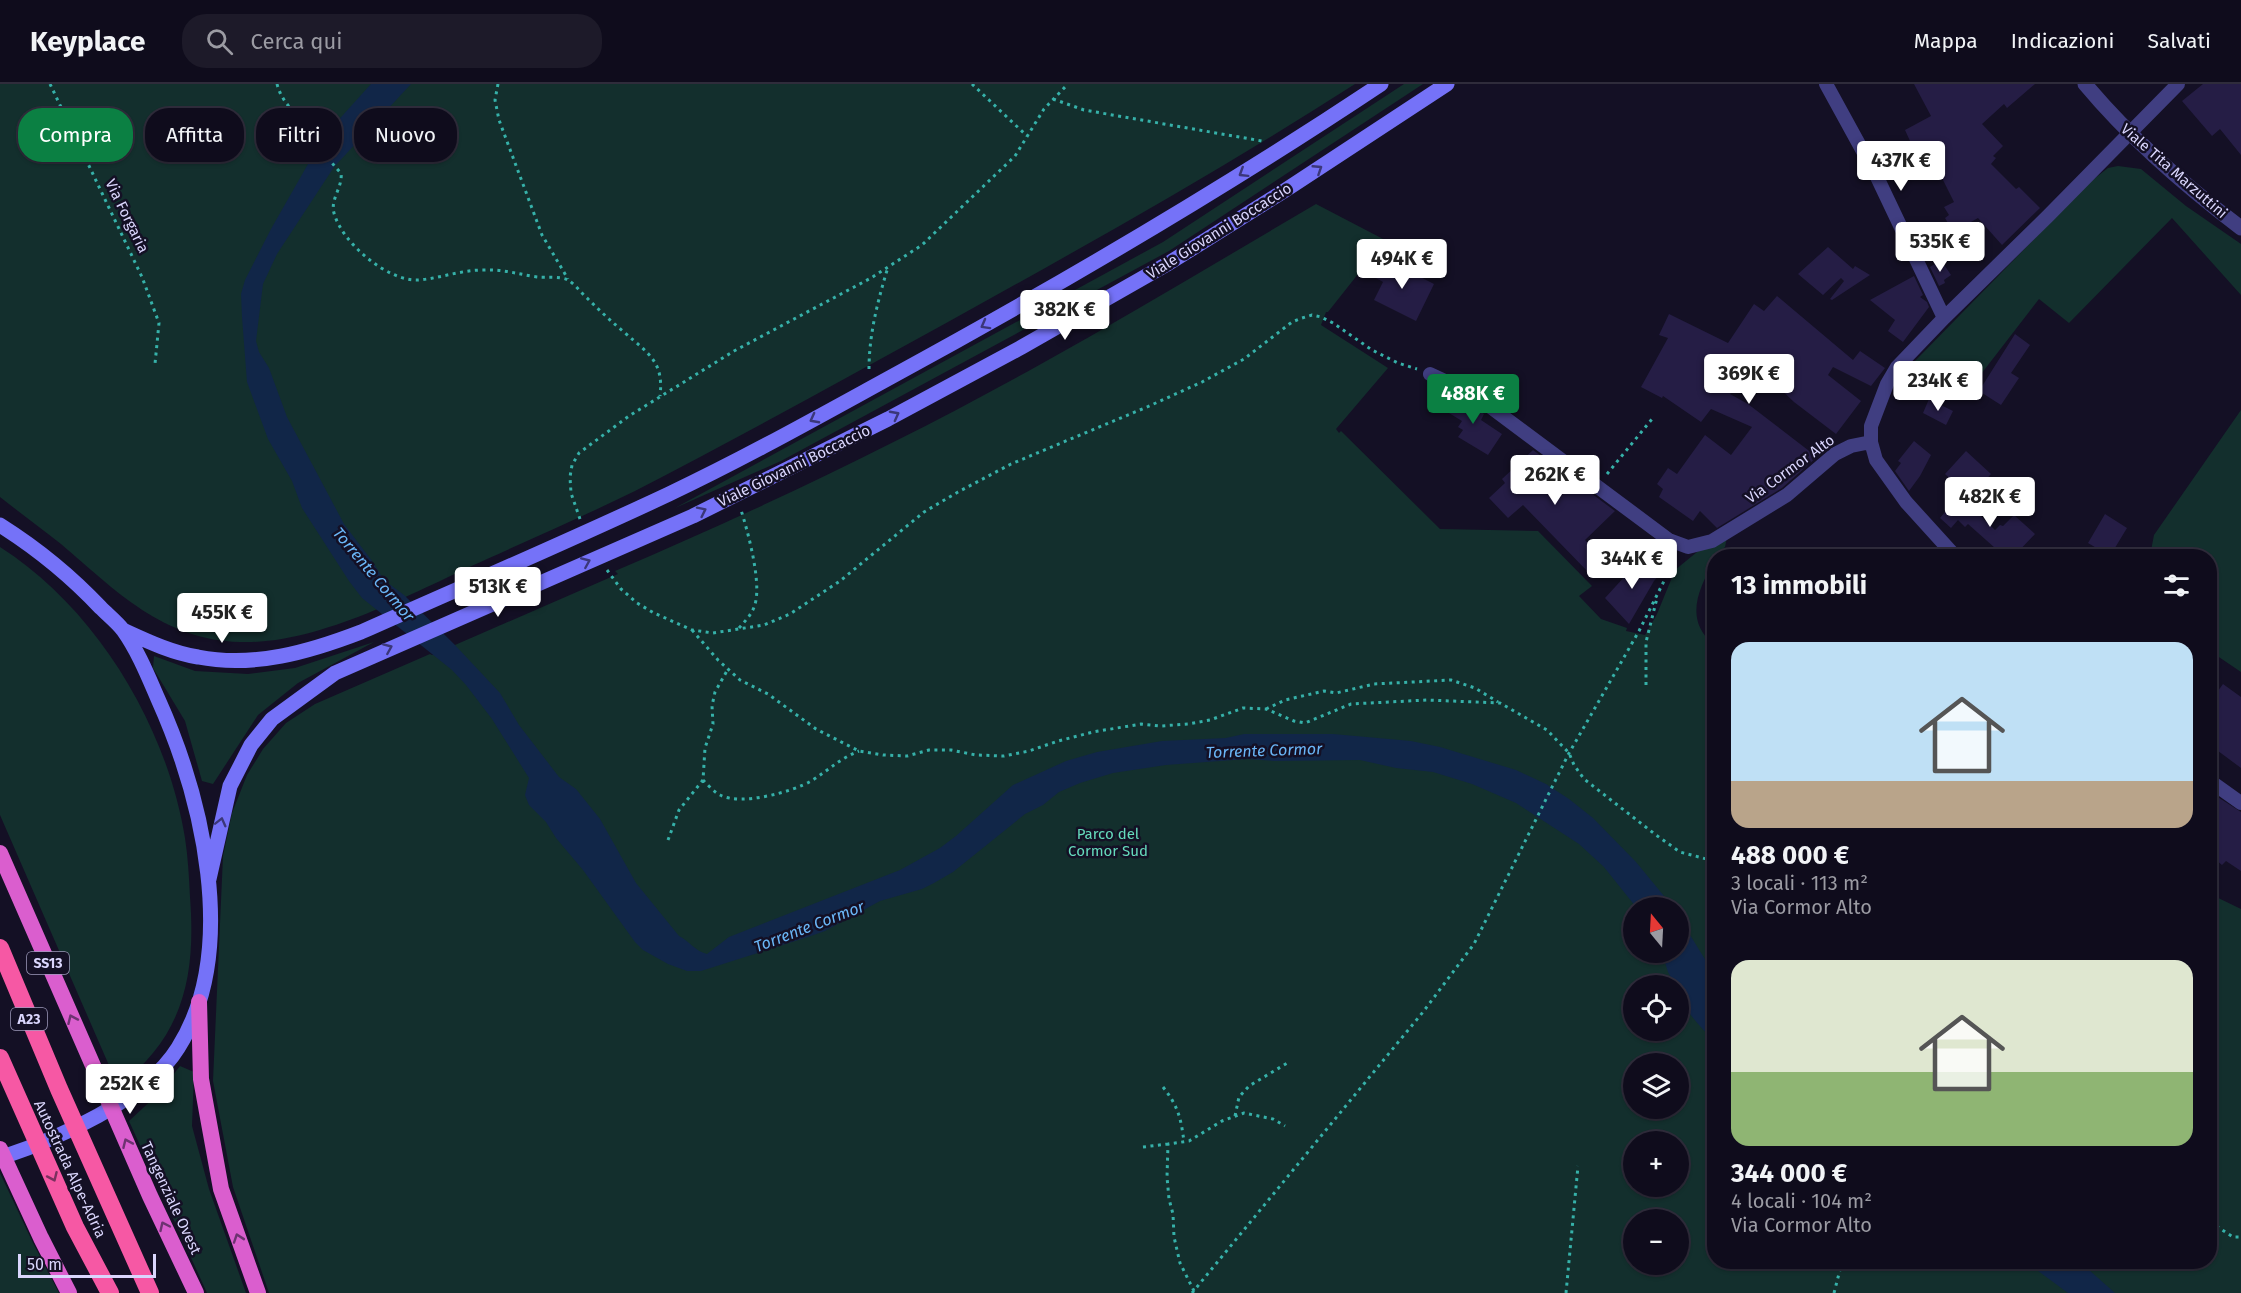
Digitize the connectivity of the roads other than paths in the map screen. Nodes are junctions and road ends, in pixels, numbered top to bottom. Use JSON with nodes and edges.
{"nodes":[{"id":1,"x":1381,"y":84,"type":"edge"},
{"id":2,"x":1447,"y":84,"type":"edge"},
{"id":3,"x":1826,"y":84,"type":"edge"},
{"id":4,"x":2085,"y":84,"type":"edge"},
{"id":5,"x":2178,"y":84,"type":"edge"},
{"id":6,"x":2128,"y":133,"type":"junction"},
{"id":7,"x":2241,"y":228,"type":"edge"},
{"id":8,"x":1944,"y":318,"type":"junction"},
{"id":9,"x":1430,"y":374,"type":"road end"},
{"id":10,"x":1871,"y":442,"type":"junction"},
{"id":11,"x":0,"y":525,"type":"edge"},
{"id":12,"x":1949,"y":549,"type":"edge"},
{"id":13,"x":123,"y":630,"type":"junction"},
{"id":14,"x":2217,"y":786,"type":"edge"},
{"id":15,"x":2241,"y":803,"type":"edge"},
{"id":16,"x":0,"y":853,"type":"edge"},
{"id":17,"x":209,"y":879,"type":"junction"},
{"id":18,"x":0,"y":948,"type":"edge"},
{"id":19,"x":199,"y":1002,"type":"junction"},
{"id":20,"x":0,"y":1058,"type":"edge"},
{"id":21,"x":0,"y":1149,"type":"edge"},
{"id":22,"x":0,"y":1158,"type":"edge"},
{"id":23,"x":69,"y":1293,"type":"edge"},
{"id":24,"x":110,"y":1293,"type":"edge"},
{"id":25,"x":150,"y":1293,"type":"edge"},
{"id":26,"x":196,"y":1293,"type":"edge"},
{"id":27,"x":258,"y":1293,"type":"edge"}],
"edges":[{"from":1,"to":13,"type":"main road","name":"Viale Giovanni Boccaccio","one_way":true},
{"from":17,"to":2,"type":"main road","name":"Viale Giovanni Boccaccio","one_way":true},
{"from":3,"to":8,"type":"street"},
{"from":4,"to":6,"type":"street","name":"Viale Tita Marzuttini"},
{"from":5,"to":6,"type":"street"},
{"from":6,"to":7,"type":"street","name":"Viale Tita Marzuttini"},
{"from":6,"to":8,"type":"street"},
{"from":8,"to":10,"type":"street"},
{"from":9,"to":10,"type":"street","name":"Via Cormor Alto"},
{"from":10,"to":12,"type":"street"},
{"from":11,"to":13,"type":"main road"},
{"from":13,"to":17,"type":"main road"},
{"from":14,"to":15,"type":"street"},
{"from":26,"to":16,"type":"highway","name":"Tangenziale Ovest","number":"SS13","one_way":true},
{"from":17,"to":19,"type":"main road"},
{"from":18,"to":25,"type":"highway","name":"Autostrada Alpe-Adria","number":"A23"},
{"from":19,"to":22,"type":"main road"},
{"from":27,"to":19,"type":"highway","one_way":true},
{"from":20,"to":24,"type":"highway","name":"Autostrada Alpe-Adria","one_way":true},
{"from":21,"to":23,"type":"highway"}]}
